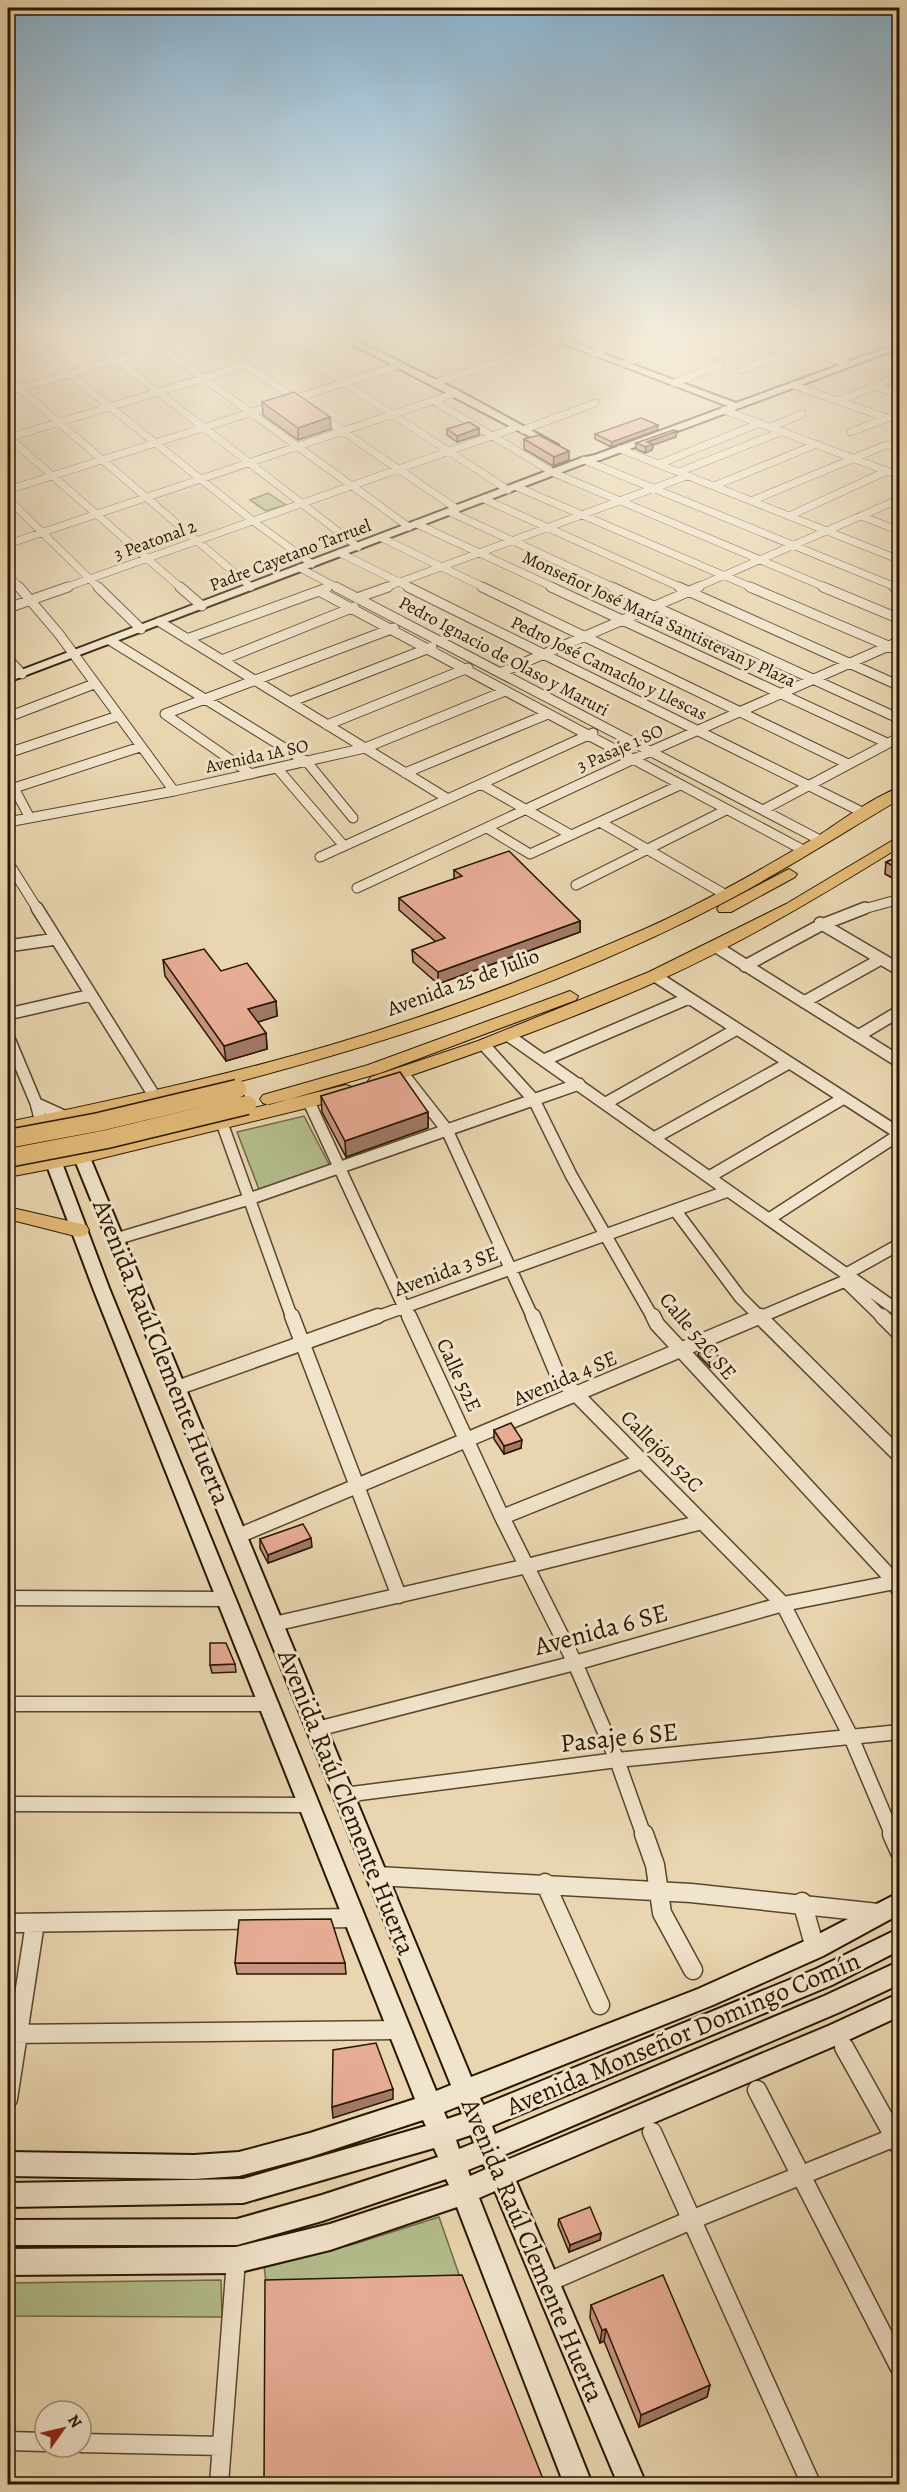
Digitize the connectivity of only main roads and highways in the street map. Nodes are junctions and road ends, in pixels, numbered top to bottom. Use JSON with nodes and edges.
{"nodes":[{"id":1,"x":597,"y":450,"type":"edge"},
{"id":2,"x":617,"y":450,"type":"edge"},
{"id":3,"x":569,"y":453,"type":"edge"},
{"id":4,"x":584,"y":460,"type":"junction"},
{"id":5,"x":8,"y":679,"type":"edge"},
{"id":6,"x":900,"y":792,"type":"edge"},
{"id":7,"x":900,"y":805,"type":"edge"},
{"id":8,"x":900,"y":826,"type":"edge"},
{"id":9,"x":900,"y":840,"type":"edge"},
{"id":10,"x":615,"y":979,"type":"junction"},
{"id":11,"x":582,"y":1006,"type":"junction"},
{"id":12,"x":94,"y":1111,"type":"junction"},
{"id":13,"x":39,"y":1113,"type":"junction"},
{"id":14,"x":66,"y":1117,"type":"junction"},
{"id":15,"x":8,"y":1128,"type":"edge"},
{"id":16,"x":8,"y":1139,"type":"edge"},
{"id":17,"x":106,"y":1151,"type":"junction"},
{"id":18,"x":82,"y":1157,"type":"junction"},
{"id":19,"x":53,"y":1163,"type":"junction"},
{"id":20,"x":10,"y":1166,"type":"edge"},
{"id":21,"x":8,"y":1213,"type":"edge"},
{"id":22,"x":79,"y":1230,"type":"junction"},
{"id":23,"x":890,"y":1907,"type":"edge"},
{"id":24,"x":900,"y":1938,"type":"edge"},
{"id":25,"x":766,"y":1970,"type":"junction"},
{"id":26,"x":899,"y":1973,"type":"edge"},
{"id":27,"x":778,"y":1996,"type":"junction"},
{"id":28,"x":900,"y":2004,"type":"edge"},
{"id":29,"x":466,"y":2092,"type":"junction"},
{"id":30,"x":429,"y":2106,"type":"junction"},
{"id":31,"x":477,"y":2120,"type":"junction"},
{"id":32,"x":441,"y":2134,"type":"junction"},
{"id":33,"x":490,"y":2149,"type":"junction"},
{"id":34,"x":8,"y":2163,"type":"edge"},
{"id":35,"x":453,"y":2164,"type":"junction"},
{"id":36,"x":501,"y":2175,"type":"junction"},
{"id":37,"x":464,"y":2192,"type":"junction"},
{"id":38,"x":8,"y":2194,"type":"edge"},
{"id":39,"x":8,"y":2233,"type":"edge"},
{"id":40,"x":65,"y":2233,"type":"junction"},
{"id":41,"x":8,"y":2262,"type":"edge"},
{"id":42,"x":60,"y":2262,"type":"junction"},
{"id":43,"x":578,"y":2484,"type":"edge"},
{"id":44,"x":632,"y":2484,"type":"edge"}],
"edges":[{"from":1,"to":4,"type":"main road","name":"Padre Cayetano Tarruel"},
{"from":2,"to":4,"type":"main road","name":"Padre Cayetano Tarruel"},
{"from":3,"to":4,"type":"main road"},
{"from":4,"to":5,"type":"main road","name":"Padre Cayetano Tarruel"},
{"from":6,"to":12,"type":"main road","name":"Avenida 25 de Julio"},
{"from":7,"to":16,"type":"main road","name":"Avenida 25 de Julio","bridge":true},
{"from":8,"to":10,"type":"main road"},
{"from":9,"to":11,"type":"main road"},
{"from":10,"to":11,"type":"main road"},
{"from":10,"to":20,"type":"main road","bridge":true},
{"from":11,"to":17,"type":"main road"},
{"from":12,"to":14,"type":"main road","name":"Avenida 25 de Julio"},
{"from":12,"to":17,"type":"main road"},
{"from":13,"to":14,"type":"main road","name":"Avenida 25 de Julio"},
{"from":13,"to":15,"type":"main road","name":"Avenida 25 de Julio"},
{"from":13,"to":19,"type":"main road","name":"Avenida Raúl Clemente Huerta"},
{"from":14,"to":18,"type":"main road","name":"Avenida Raúl Clemente Huerta"},
{"from":15,"to":20,"type":"main road"},
{"from":17,"to":18,"type":"main road"},
{"from":18,"to":19,"type":"main road"},
{"from":18,"to":29,"type":"main road","name":"Avenida Raúl Clemente Huerta"},
{"from":19,"to":20,"type":"main road"},
{"from":19,"to":22,"type":"main road","name":"Avenida Raúl Clemente Huerta"},
{"from":21,"to":22,"type":"main road"},
{"from":22,"to":30,"type":"main road","name":"Avenida Raúl Clemente Huerta"},
{"from":23,"to":25,"type":"main road","name":"Avenida Monseñor Domingo Comín"},
{"from":24,"to":27,"type":"main road","name":"Avenida Monseñor Domingo Comín"},
{"from":25,"to":27,"type":"main road"},
{"from":25,"to":29,"type":"main road","name":"Avenida Monseñor Domingo Comín"},
{"from":26,"to":33,"type":"main road","name":"Avenida Monseñor Domingo Comín"},
{"from":27,"to":31,"type":"main road","name":"Avenida Monseñor Domingo Comín"},
{"from":28,"to":36,"type":"main road"},
{"from":29,"to":30,"type":"main road","name":"Avenida Monseñor Domingo Comín"},
{"from":29,"to":31,"type":"main road","name":"Avenida Raúl Clemente Huerta"},
{"from":30,"to":32,"type":"main road","name":"Avenida Raúl Clemente Huerta"},
{"from":30,"to":34,"type":"main road","name":"Avenida Monseñor Domingo Comín"},
{"from":31,"to":32,"type":"main road","name":"Avenida Monseñor Domingo Comín"},
{"from":31,"to":33,"type":"main road","name":"Avenida Raúl Clemente Huerta"},
{"from":32,"to":35,"type":"main road","name":"Avenida Raúl Clemente Huerta"},
{"from":32,"to":38,"type":"main road","name":"Avenida Monseñor Domingo Comín"},
{"from":33,"to":35,"type":"main road","name":"Avenida Monseñor Domingo Comín"},
{"from":33,"to":36,"type":"main road","name":"Avenida Raúl Clemente Huerta"},
{"from":35,"to":37,"type":"main road","name":"Avenida Raúl Clemente Huerta"},
{"from":35,"to":40,"type":"main road","name":"Avenida Monseñor Domingo Comín"},
{"from":36,"to":37,"type":"main road"},
{"from":36,"to":44,"type":"main road","name":"Avenida Raúl Clemente Huerta"},
{"from":37,"to":42,"type":"main road"},
{"from":37,"to":43,"type":"main road","name":"Avenida Raúl Clemente Huerta"},
{"from":39,"to":40,"type":"main road","name":"Avenida Monseñor Domingo Comín"},
{"from":40,"to":42,"type":"main road"},
{"from":41,"to":42,"type":"main road"}]}
